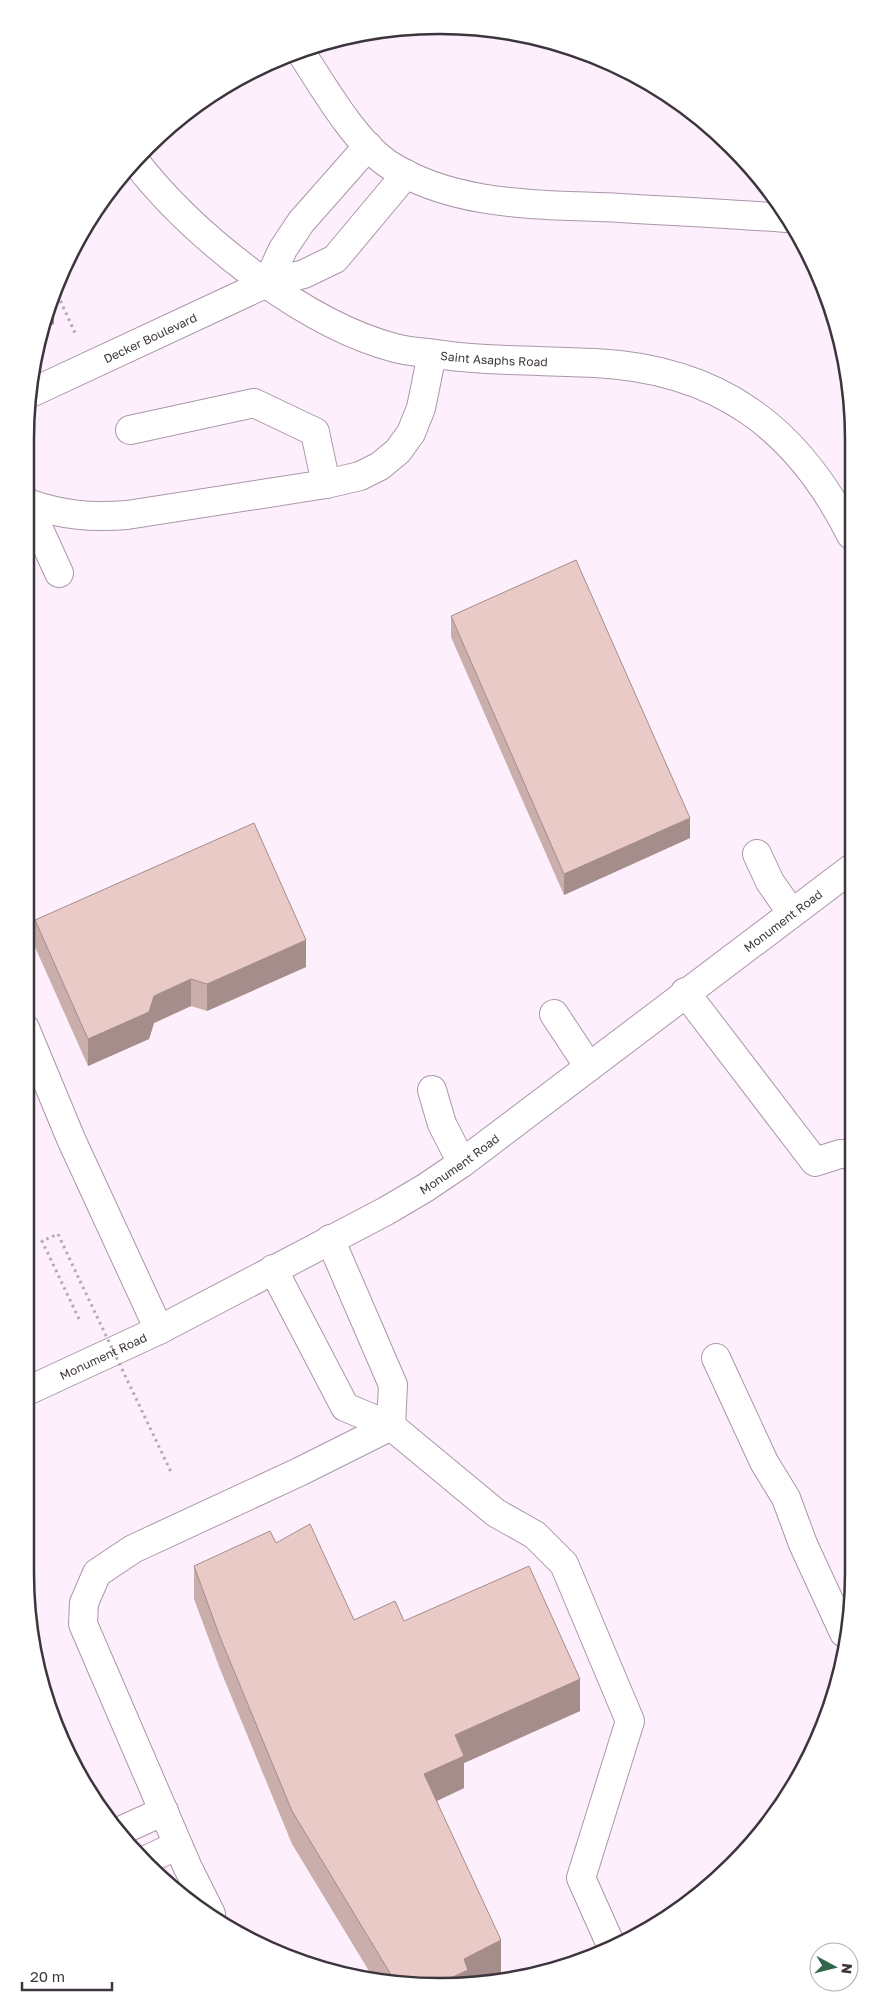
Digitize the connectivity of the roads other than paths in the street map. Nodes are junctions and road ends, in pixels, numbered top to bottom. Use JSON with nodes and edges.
{"nodes":[{"id":1,"x":304,"y":57,"type":"edge"},
{"id":2,"x":368,"y":146,"type":"junction"},
{"id":3,"x":140,"y":166,"type":"edge"},
{"id":4,"x":406,"y":174,"type":"junction"},
{"id":5,"x":779,"y":218,"type":"edge"},
{"id":6,"x":267,"y":283,"type":"junction"},
{"id":7,"x":432,"y":354,"type":"junction"},
{"id":8,"x":37,"y":390,"type":"edge"},
{"id":9,"x":130,"y":430,"type":"dead end"},
{"id":10,"x":326,"y":484,"type":"junction"},
{"id":11,"x":34,"y":504,"type":"edge"},
{"id":12,"x":34,"y":518,"type":"edge"},
{"id":13,"x":845,"y":524,"type":"edge"},
{"id":14,"x":59,"y":573,"type":"dead end"},
{"id":15,"x":758,"y":854,"type":"dead end"},
{"id":16,"x":845,"y":873,"type":"edge"},
{"id":17,"x":791,"y":912,"type":"junction"},
{"id":18,"x":685,"y":992,"type":"junction"},
{"id":19,"x":554,"y":1014,"type":"dead end"},
{"id":20,"x":34,"y":1050,"type":"edge"},
{"id":21,"x":590,"y":1067,"type":"junction"},
{"id":22,"x":432,"y":1090,"type":"dead end"},
{"id":23,"x":845,"y":1154,"type":"edge"},
{"id":24,"x":462,"y":1163,"type":"junction"},
{"id":25,"x":330,"y":1239,"type":"junction"},
{"id":26,"x":273,"y":1269,"type":"junction"},
{"id":27,"x":159,"y":1330,"type":"junction"},
{"id":28,"x":716,"y":1358,"type":"dead end"},
{"id":29,"x":34,"y":1388,"type":"edge"},
{"id":30,"x":391,"y":1426,"type":"junction"},
{"id":31,"x":842,"y":1627,"type":"edge"},
{"id":32,"x":164,"y":1811,"type":"junction"},
{"id":33,"x":125,"y":1829,"type":"edge"},
{"id":34,"x":178,"y":1845,"type":"junction"},
{"id":35,"x":151,"y":1857,"type":"edge"},
{"id":36,"x":206,"y":1905,"type":"edge"},
{"id":37,"x":609,"y":1941,"type":"edge"}],
"edges":[{"from":1,"to":2,"type":"street"},
{"from":2,"to":4,"type":"street"},
{"from":2,"to":6,"type":"street"},
{"from":3,"to":6,"type":"street","name":"Saint Asaphs Road"},
{"from":4,"to":5,"type":"street"},
{"from":4,"to":6,"type":"street","name":"Decker Boulevard"},
{"from":6,"to":7,"type":"street","name":"Saint Asaphs Road"},
{"from":6,"to":8,"type":"street","name":"Decker Boulevard"},
{"from":7,"to":10,"type":"street"},
{"from":7,"to":13,"type":"street","name":"Saint Asaphs Road"},
{"from":9,"to":10,"type":"street"},
{"from":10,"to":11,"type":"street"},
{"from":12,"to":14,"type":"street"},
{"from":15,"to":17,"type":"street"},
{"from":16,"to":17,"type":"street","name":"Monument Road"},
{"from":17,"to":18,"type":"street","name":"Monument Road"},
{"from":18,"to":21,"type":"street","name":"Monument Road"},
{"from":18,"to":23,"type":"street"},
{"from":19,"to":21,"type":"street"},
{"from":20,"to":27,"type":"street"},
{"from":21,"to":24,"type":"street","name":"Monument Road"},
{"from":22,"to":24,"type":"street"},
{"from":24,"to":25,"type":"street","name":"Monument Road"},
{"from":25,"to":26,"type":"street","name":"Monument Road"},
{"from":25,"to":30,"type":"street"},
{"from":26,"to":27,"type":"street","name":"Monument Road"},
{"from":26,"to":30,"type":"street"},
{"from":27,"to":29,"type":"street","name":"Monument Road"},
{"from":28,"to":31,"type":"street"},
{"from":30,"to":32,"type":"street"},
{"from":30,"to":37,"type":"street"},
{"from":32,"to":33,"type":"street"},
{"from":32,"to":34,"type":"street"},
{"from":34,"to":35,"type":"street"},
{"from":34,"to":36,"type":"street"}]}
